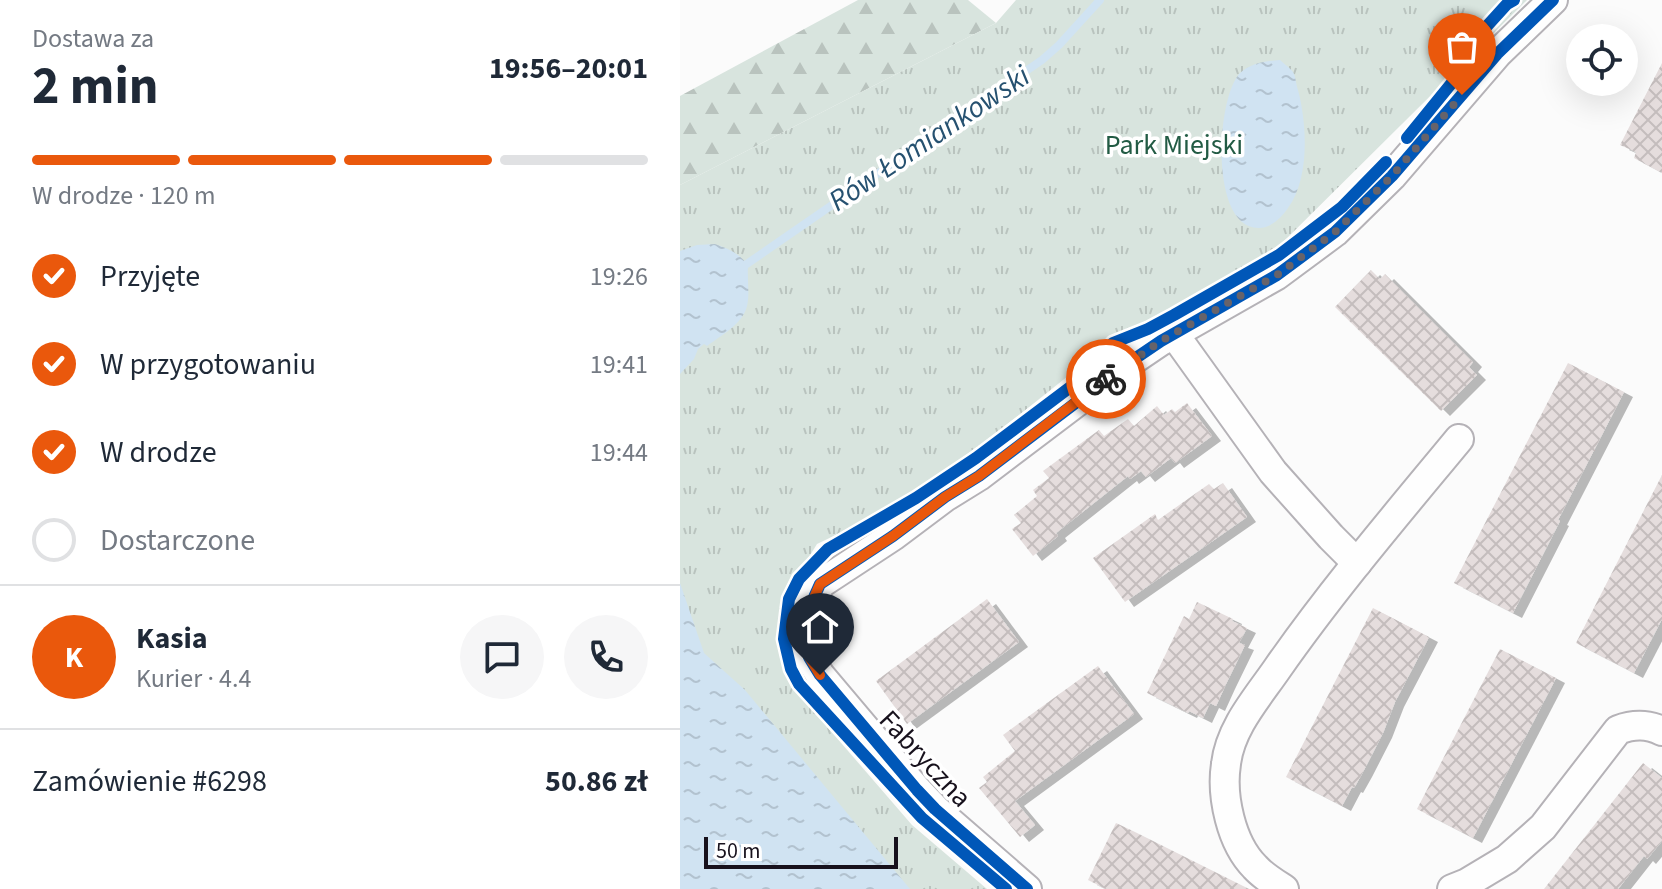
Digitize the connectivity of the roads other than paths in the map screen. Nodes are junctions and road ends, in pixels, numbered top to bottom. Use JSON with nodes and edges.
{"nodes":[{"id":1,"x":1553,"y":0,"type":"edge"},
{"id":2,"x":1174,"y":334,"type":"junction"},
{"id":3,"x":1459,"y":439,"type":"dead end"},
{"id":4,"x":1357,"y":563,"type":"junction"},
{"id":5,"x":1662,"y":731,"type":"edge"},
{"id":6,"x":1027,"y":889,"type":"edge"},
{"id":7,"x":1284,"y":889,"type":"edge"},
{"id":8,"x":1452,"y":889,"type":"edge"}],
"edges":[{"from":1,"to":2,"type":"street","name":"Fabryczna"},
{"from":2,"to":4,"type":"street"},
{"from":2,"to":6,"type":"street","name":"Fabryczna"},
{"from":3,"to":4,"type":"street"},
{"from":4,"to":7,"type":"street"},
{"from":5,"to":8,"type":"street"}]}
